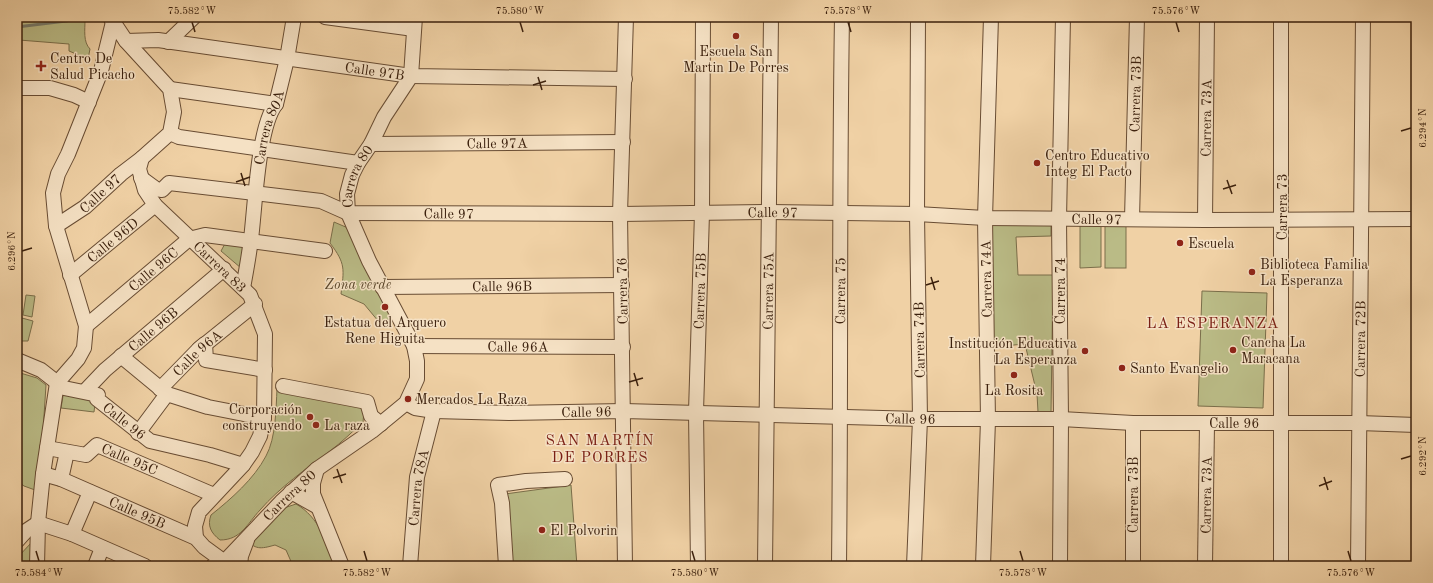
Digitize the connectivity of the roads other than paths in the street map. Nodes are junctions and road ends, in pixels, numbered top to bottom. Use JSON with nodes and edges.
{"nodes":[{"id":1,"x":194,"y":17,"type":"edge"},
{"id":2,"x":294,"y":17,"type":"edge"},
{"id":3,"x":325,"y":17,"type":"edge"},
{"id":4,"x":626,"y":17,"type":"edge"},
{"id":5,"x":703,"y":17,"type":"edge"},
{"id":6,"x":770,"y":17,"type":"edge"},
{"id":7,"x":842,"y":17,"type":"edge"},
{"id":8,"x":918,"y":17,"type":"edge"},
{"id":9,"x":991,"y":17,"type":"edge"},
{"id":10,"x":1063,"y":17,"type":"edge"},
{"id":11,"x":1137,"y":17,"type":"edge"},
{"id":12,"x":1207,"y":17,"type":"edge"},
{"id":13,"x":1282,"y":17,"type":"edge"},
{"id":14,"x":1363,"y":17,"type":"edge"},
{"id":15,"x":111,"y":20,"type":"edge"},
{"id":16,"x":414,"y":23,"type":"edge"},
{"id":17,"x":126,"y":41,"type":"junction"},
{"id":18,"x":168,"y":42,"type":"junction"},
{"id":19,"x":287,"y":59,"type":"junction"},
{"id":20,"x":411,"y":76,"type":"junction"},
{"id":21,"x":625,"y":79,"type":"junction"},
{"id":22,"x":17,"y":88,"type":"edge"},
{"id":23,"x":170,"y":89,"type":"junction"},
{"id":24,"x":89,"y":102,"type":"junction"},
{"id":25,"x":276,"y":104,"type":"junction"},
{"id":26,"x":170,"y":133,"type":"junction"},
{"id":27,"x":623,"y":142,"type":"junction"},
{"id":28,"x":371,"y":144,"type":"junction"},
{"id":29,"x":260,"y":149,"type":"junction"},
{"id":30,"x":142,"y":158,"type":"junction"},
{"id":31,"x":358,"y":163,"type":"junction"},
{"id":32,"x":141,"y":178,"type":"junction"},
{"id":33,"x":256,"y":194,"type":"junction"},
{"id":34,"x":155,"y":205,"type":"junction"},
{"id":35,"x":770,"y":212,"type":"junction"},
{"id":36,"x":839,"y":212,"type":"junction"},
{"id":37,"x":348,"y":213,"type":"junction"},
{"id":38,"x":702,"y":213,"type":"junction"},
{"id":39,"x":620,"y":214,"type":"junction"},
{"id":40,"x":918,"y":214,"type":"junction"},
{"id":41,"x":984,"y":218,"type":"junction"},
{"id":42,"x":1283,"y":218,"type":"junction"},
{"id":43,"x":1362,"y":218,"type":"junction"},
{"id":44,"x":1059,"y":219,"type":"junction"},
{"id":45,"x":1132,"y":219,"type":"junction"},
{"id":46,"x":1416,"y":219,"type":"edge"},
{"id":47,"x":1205,"y":220,"type":"junction"},
{"id":48,"x":56,"y":226,"type":"junction"},
{"id":49,"x":189,"y":239,"type":"junction"},
{"id":50,"x":251,"y":242,"type":"junction"},
{"id":51,"x":324,"y":251,"type":"dead end"},
{"id":52,"x":224,"y":269,"type":"junction"},
{"id":53,"x":70,"y":276,"type":"junction"},
{"id":54,"x":622,"y":285,"type":"junction"},
{"id":55,"x":382,"y":287,"type":"junction"},
{"id":56,"x":243,"y":288,"type":"junction"},
{"id":57,"x":255,"y":304,"type":"junction"},
{"id":58,"x":86,"y":326,"type":"junction"},
{"id":59,"x":414,"y":346,"type":"junction"},
{"id":60,"x":623,"y":347,"type":"junction"},
{"id":61,"x":203,"y":351,"type":"junction"},
{"id":62,"x":121,"y":356,"type":"junction"},
{"id":63,"x":17,"y":360,"type":"edge"},
{"id":64,"x":266,"y":370,"type":"junction"},
{"id":65,"x":57,"y":383,"type":"junction"},
{"id":66,"x":284,"y":386,"type":"dead end"},
{"id":67,"x":84,"y":391,"type":"junction"},
{"id":68,"x":163,"y":392,"type":"junction"},
{"id":69,"x":406,"y":403,"type":"junction"},
{"id":70,"x":434,"y":411,"type":"junction"},
{"id":71,"x":624,"y":411,"type":"junction"},
{"id":72,"x":696,"y":412,"type":"junction"},
{"id":73,"x":766,"y":414,"type":"junction"},
{"id":74,"x":840,"y":416,"type":"junction"},
{"id":75,"x":264,"y":418,"type":"junction"},
{"id":76,"x":920,"y":419,"type":"junction"},
{"id":77,"x":1061,"y":419,"type":"junction"},
{"id":78,"x":988,"y":420,"type":"junction"},
{"id":79,"x":1133,"y":423,"type":"junction"},
{"id":80,"x":1282,"y":423,"type":"junction"},
{"id":81,"x":1359,"y":423,"type":"junction"},
{"id":82,"x":381,"y":424,"type":"junction"},
{"id":83,"x":1207,"y":424,"type":"junction"},
{"id":84,"x":1416,"y":425,"type":"edge"},
{"id":85,"x":138,"y":433,"type":"junction"},
{"id":86,"x":47,"y":448,"type":"junction"},
{"id":87,"x":67,"y":452,"type":"junction"},
{"id":88,"x":244,"y":465,"type":"junction"},
{"id":89,"x":318,"y":469,"type":"junction"},
{"id":90,"x":43,"y":474,"type":"junction"},
{"id":91,"x":61,"y":479,"type":"junction"},
{"id":92,"x":565,"y":479,"type":"dead end"},
{"id":93,"x":90,"y":492,"type":"junction"},
{"id":94,"x":291,"y":492,"type":"junction"},
{"id":95,"x":214,"y":495,"type":"junction"},
{"id":96,"x":318,"y":507,"type":"junction"},
{"id":97,"x":38,"y":523,"type":"junction"},
{"id":98,"x":72,"y":534,"type":"junction"},
{"id":99,"x":247,"y":538,"type":"junction"},
{"id":100,"x":17,"y":541,"type":"edge"},
{"id":101,"x":200,"y":542,"type":"junction"},
{"id":102,"x":102,"y":548,"type":"junction"},
{"id":103,"x":223,"y":564,"type":"edge"},
{"id":104,"x":37,"y":566,"type":"edge"},
{"id":105,"x":95,"y":566,"type":"edge"},
{"id":106,"x":144,"y":566,"type":"edge"},
{"id":107,"x":240,"y":566,"type":"edge"},
{"id":108,"x":342,"y":566,"type":"edge"},
{"id":109,"x":410,"y":566,"type":"edge"},
{"id":110,"x":506,"y":566,"type":"edge"},
{"id":111,"x":625,"y":566,"type":"edge"},
{"id":112,"x":698,"y":566,"type":"edge"},
{"id":113,"x":765,"y":566,"type":"edge"},
{"id":114,"x":839,"y":566,"type":"edge"},
{"id":115,"x":914,"y":566,"type":"edge"},
{"id":116,"x":983,"y":566,"type":"edge"},
{"id":117,"x":1060,"y":566,"type":"edge"},
{"id":118,"x":1133,"y":566,"type":"edge"},
{"id":119,"x":1205,"y":566,"type":"edge"},
{"id":120,"x":1281,"y":566,"type":"edge"},
{"id":121,"x":1358,"y":566,"type":"edge"}],
"edges":[{"from":1,"to":18,"type":"street"},
{"from":2,"to":19,"type":"street","name":"Carrera 80A"},
{"from":3,"to":16,"type":"street"},
{"from":4,"to":21,"type":"street","name":"Carrera 76"},
{"from":5,"to":38,"type":"street","name":"Carrera 75B"},
{"from":6,"to":35,"type":"street","name":"Carrera 75A"},
{"from":7,"to":36,"type":"street","name":"Carrera 75"},
{"from":8,"to":40,"type":"street","name":"Carrera 74B"},
{"from":9,"to":41,"type":"street","name":"Carrera 74A"},
{"from":10,"to":44,"type":"street","name":"Carrera 74"},
{"from":11,"to":45,"type":"street","name":"Carrera 73B"},
{"from":12,"to":47,"type":"street","name":"Carrera 73A"},
{"from":13,"to":42,"type":"street","name":"Carrera 73"},
{"from":14,"to":43,"type":"street","name":"Carrera 72B"},
{"from":15,"to":17,"type":"street"},
{"from":15,"to":24,"type":"street"},
{"from":16,"to":20,"type":"street","name":"Carrera 80"},
{"from":17,"to":18,"type":"street","name":"Calle 97B"},
{"from":17,"to":23,"type":"street"},
{"from":18,"to":19,"type":"street","name":"Calle 97B"},
{"from":19,"to":20,"type":"street","name":"Calle 97B"},
{"from":19,"to":25,"type":"street","name":"Carrera 80A"},
{"from":20,"to":21,"type":"street","name":"Calle 97B"},
{"from":20,"to":28,"type":"street","name":"Carrera 80"},
{"from":21,"to":27,"type":"street","name":"Carrera 76"},
{"from":22,"to":24,"type":"street"},
{"from":23,"to":25,"type":"street"},
{"from":23,"to":26,"type":"street"},
{"from":24,"to":48,"type":"street"},
{"from":25,"to":29,"type":"street","name":"Carrera 80A"},
{"from":26,"to":29,"type":"street"},
{"from":26,"to":30,"type":"street"},
{"from":27,"to":28,"type":"street","name":"Calle 97A"},
{"from":27,"to":39,"type":"street","name":"Carrera 76"},
{"from":28,"to":31,"type":"street","name":"Carrera 80"},
{"from":29,"to":31,"type":"street"},
{"from":29,"to":33,"type":"street","name":"Carrera 80A"},
{"from":30,"to":32,"type":"street","name":"Carrera 83"},
{"from":30,"to":48,"type":"street","name":"Calle 97"},
{"from":31,"to":37,"type":"street","name":"Carrera 80"},
{"from":32,"to":33,"type":"street","name":"Calle 97"},
{"from":32,"to":34,"type":"street","name":"Carrera 83"},
{"from":33,"to":37,"type":"street","name":"Calle 97"},
{"from":33,"to":50,"type":"street","name":"Carrera 80A"},
{"from":34,"to":49,"type":"street","name":"Carrera 83"},
{"from":34,"to":53,"type":"street","name":"Calle 96D"},
{"from":35,"to":36,"type":"street","name":"Calle 97"},
{"from":35,"to":38,"type":"street","name":"Calle 97"},
{"from":35,"to":73,"type":"street","name":"Carrera 75A"},
{"from":36,"to":40,"type":"street","name":"Calle 97"},
{"from":36,"to":74,"type":"street","name":"Carrera 75"},
{"from":37,"to":39,"type":"street","name":"Calle 97"},
{"from":37,"to":55,"type":"street","name":"Carrera 80"},
{"from":38,"to":39,"type":"street","name":"Calle 97"},
{"from":38,"to":72,"type":"street","name":"Carrera 75B"},
{"from":39,"to":54,"type":"street","name":"Carrera 76"},
{"from":40,"to":41,"type":"street","name":"Calle 97"},
{"from":40,"to":76,"type":"street","name":"Carrera 74B"},
{"from":41,"to":44,"type":"street","name":"Calle 97"},
{"from":41,"to":78,"type":"street","name":"Carrera 74A"},
{"from":42,"to":43,"type":"street","name":"Calle 97"},
{"from":42,"to":47,"type":"street","name":"Calle 97"},
{"from":42,"to":80,"type":"street","name":"Carrera 73"},
{"from":43,"to":46,"type":"street","name":"Calle 97"},
{"from":43,"to":81,"type":"street","name":"Carrera 72B"},
{"from":44,"to":45,"type":"street","name":"Calle 97"},
{"from":44,"to":77,"type":"street","name":"Carrera 74"},
{"from":45,"to":47,"type":"street","name":"Calle 97"},
{"from":48,"to":53,"type":"street"},
{"from":49,"to":50,"type":"street","name":"Calle 96C"},
{"from":49,"to":52,"type":"street","name":"Carrera 83"},
{"from":49,"to":58,"type":"street","name":"Calle 96C"},
{"from":50,"to":51,"type":"street","name":"Calle 96C"},
{"from":50,"to":56,"type":"street","name":"Carrera 80A"},
{"from":52,"to":56,"type":"street","name":"Carrera 83"},
{"from":52,"to":62,"type":"street","name":"Calle 96B"},
{"from":53,"to":58,"type":"street"},
{"from":54,"to":55,"type":"street","name":"Calle 96B"},
{"from":54,"to":60,"type":"street","name":"Carrera 76"},
{"from":55,"to":59,"type":"street","name":"Carrera 80"},
{"from":56,"to":57,"type":"street","name":"Carrera 83"},
{"from":57,"to":61,"type":"street","name":"Calle 96A"},
{"from":57,"to":64,"type":"street","name":"Carrera 83"},
{"from":58,"to":65,"type":"street"},
{"from":59,"to":60,"type":"street","name":"Calle 96A"},
{"from":59,"to":69,"type":"street","name":"Carrera 80"},
{"from":60,"to":71,"type":"street","name":"Carrera 76"},
{"from":61,"to":64,"type":"street"},
{"from":61,"to":68,"type":"street","name":"Calle 96A"},
{"from":62,"to":67,"type":"street","name":"Calle 96B"},
{"from":62,"to":68,"type":"street","name":"Calle 96A"},
{"from":63,"to":65,"type":"street","name":"Calle 96"},
{"from":64,"to":75,"type":"street","name":"Carrera 83"},
{"from":65,"to":67,"type":"street","name":"Calle 96"},
{"from":65,"to":86,"type":"street"},
{"from":66,"to":82,"type":"street"},
{"from":67,"to":85,"type":"street","name":"Calle 96"},
{"from":68,"to":75,"type":"street","name":"Calle 96A"},
{"from":68,"to":85,"type":"street","name":"Calle 96A"},
{"from":69,"to":70,"type":"street","name":"Calle 96"},
{"from":69,"to":82,"type":"street","name":"Carrera 80"},
{"from":70,"to":71,"type":"street","name":"Calle 96"},
{"from":70,"to":109,"type":"street","name":"Carrera 78A"},
{"from":71,"to":72,"type":"street","name":"Calle 96"},
{"from":71,"to":111,"type":"street","name":"Carrera 76"},
{"from":72,"to":73,"type":"street","name":"Calle 96"},
{"from":72,"to":112,"type":"street","name":"Carrera 75B"},
{"from":73,"to":74,"type":"street","name":"Calle 96"},
{"from":73,"to":113,"type":"street","name":"Carrera 75A"},
{"from":74,"to":76,"type":"street","name":"Calle 96"},
{"from":74,"to":114,"type":"street","name":"Carrera 75"},
{"from":75,"to":88,"type":"street","name":"Carrera 83"},
{"from":76,"to":78,"type":"street","name":"Calle 96"},
{"from":76,"to":115,"type":"street","name":"Carrera 74B"},
{"from":77,"to":78,"type":"street","name":"Calle 96"},
{"from":77,"to":79,"type":"street","name":"Calle 96"},
{"from":77,"to":117,"type":"street","name":"Carrera 74"},
{"from":78,"to":116,"type":"street","name":"Carrera 74A"},
{"from":79,"to":83,"type":"street","name":"Calle 96"},
{"from":79,"to":118,"type":"street","name":"Carrera 73B"},
{"from":80,"to":81,"type":"street","name":"Calle 96"},
{"from":80,"to":83,"type":"street","name":"Calle 96"},
{"from":80,"to":120,"type":"street","name":"Carrera 73"},
{"from":81,"to":84,"type":"street","name":"Calle 96"},
{"from":81,"to":121,"type":"street","name":"Carrera 72B"},
{"from":82,"to":89,"type":"street","name":"Carrera 80"},
{"from":83,"to":119,"type":"street","name":"Carrera 73A"},
{"from":85,"to":88,"type":"street","name":"Calle 96"},
{"from":86,"to":87,"type":"street","name":"Calle 95C"},
{"from":86,"to":90,"type":"street"},
{"from":87,"to":91,"type":"street"},
{"from":87,"to":95,"type":"street","name":"Calle 95C"},
{"from":88,"to":95,"type":"street","name":"Carrera 83"},
{"from":89,"to":94,"type":"street","name":"Carrera 80"},
{"from":89,"to":96,"type":"street"},
{"from":90,"to":91,"type":"street","name":"Calle 95B"},
{"from":90,"to":97,"type":"street"},
{"from":91,"to":93,"type":"street","name":"Calle 95B"},
{"from":92,"to":110,"type":"street"},
{"from":93,"to":98,"type":"street"},
{"from":93,"to":101,"type":"street","name":"Calle 95B"},
{"from":94,"to":96,"type":"street"},
{"from":94,"to":99,"type":"street","name":"Carrera 80"},
{"from":95,"to":101,"type":"street","name":"Carrera 83"},
{"from":96,"to":108,"type":"street"},
{"from":97,"to":98,"type":"street"},
{"from":97,"to":100,"type":"street"},
{"from":97,"to":104,"type":"street"},
{"from":98,"to":102,"type":"street"},
{"from":99,"to":101,"type":"street"},
{"from":99,"to":103,"type":"street","name":"Carrera 80"},
{"from":99,"to":107,"type":"street"},
{"from":101,"to":103,"type":"street","name":"Calle 95B"},
{"from":102,"to":105,"type":"street"},
{"from":102,"to":106,"type":"street"}]}
